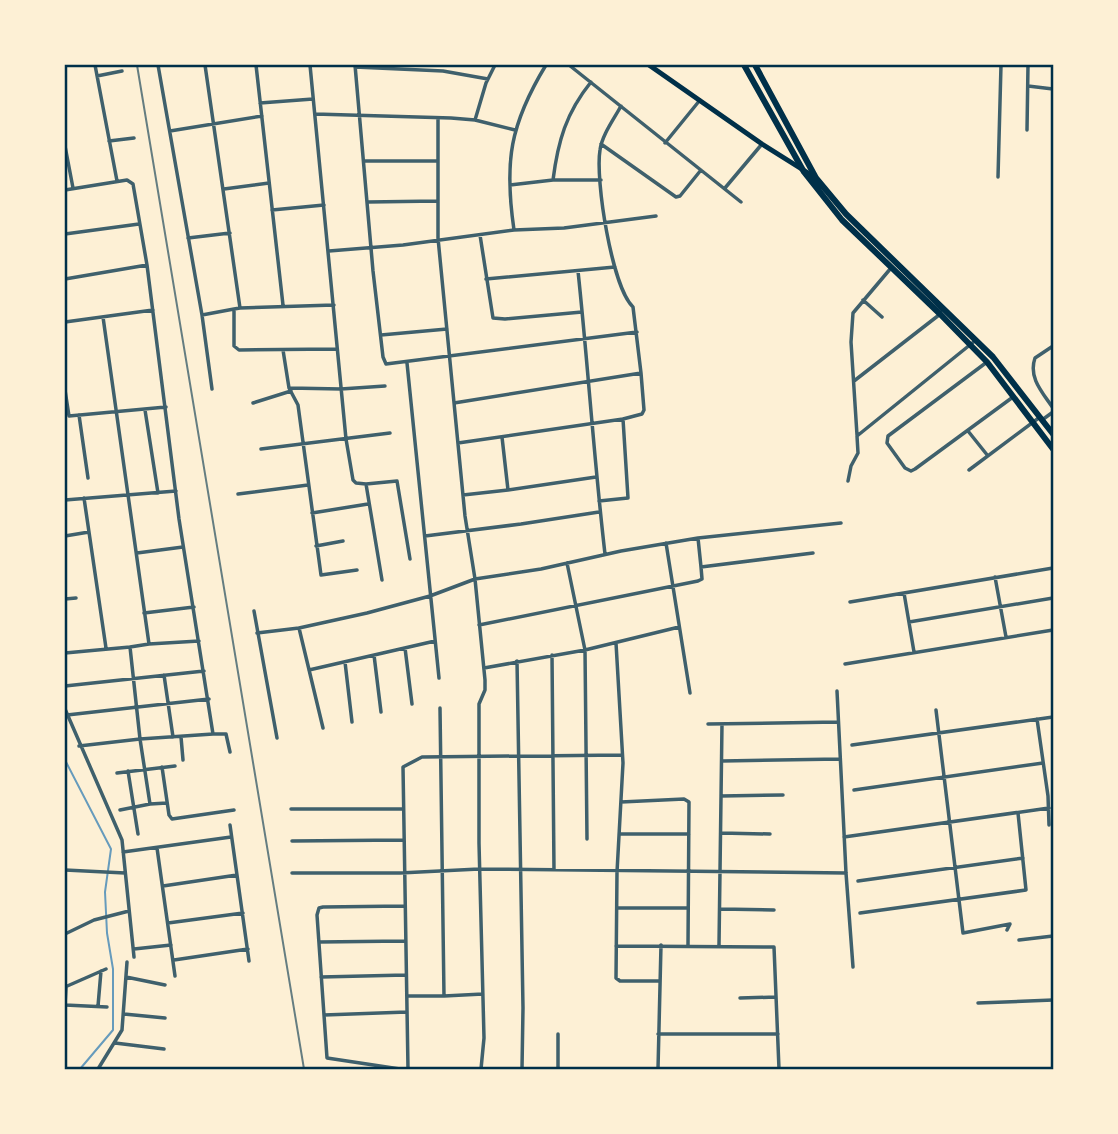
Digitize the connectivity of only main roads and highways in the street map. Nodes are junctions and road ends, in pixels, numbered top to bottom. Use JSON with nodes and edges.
{"nodes":[{"id":1,"x":649,"y":65,"type":"edge"},
{"id":2,"x":744,"y":65,"type":"edge"},
{"id":3,"x":755,"y":65,"type":"edge"},
{"id":4,"x":804,"y":172,"type":"junction"},
{"id":5,"x":816,"y":178,"type":"junction"},
{"id":6,"x":894,"y":264,"type":"junction"},
{"id":7,"x":974,"y":343,"type":"junction"},
{"id":8,"x":1039,"y":420,"type":"junction"},
{"id":9,"x":1053,"y":434,"type":"edge"},
{"id":10,"x":1053,"y":449,"type":"edge"}],
"edges":[{"from":1,"to":4,"type":"main road"},
{"from":2,"to":4,"type":"main road"},
{"from":3,"to":5,"type":"main road"},
{"from":4,"to":5,"type":"main road"},
{"from":4,"to":6,"type":"main road"},
{"from":5,"to":6,"type":"main road"},
{"from":6,"to":7,"type":"main road"},
{"from":6,"to":7,"type":"main road"},
{"from":7,"to":8,"type":"main road"},
{"from":7,"to":8,"type":"main road"},
{"from":8,"to":9,"type":"main road"},
{"from":8,"to":10,"type":"main road"}]}
